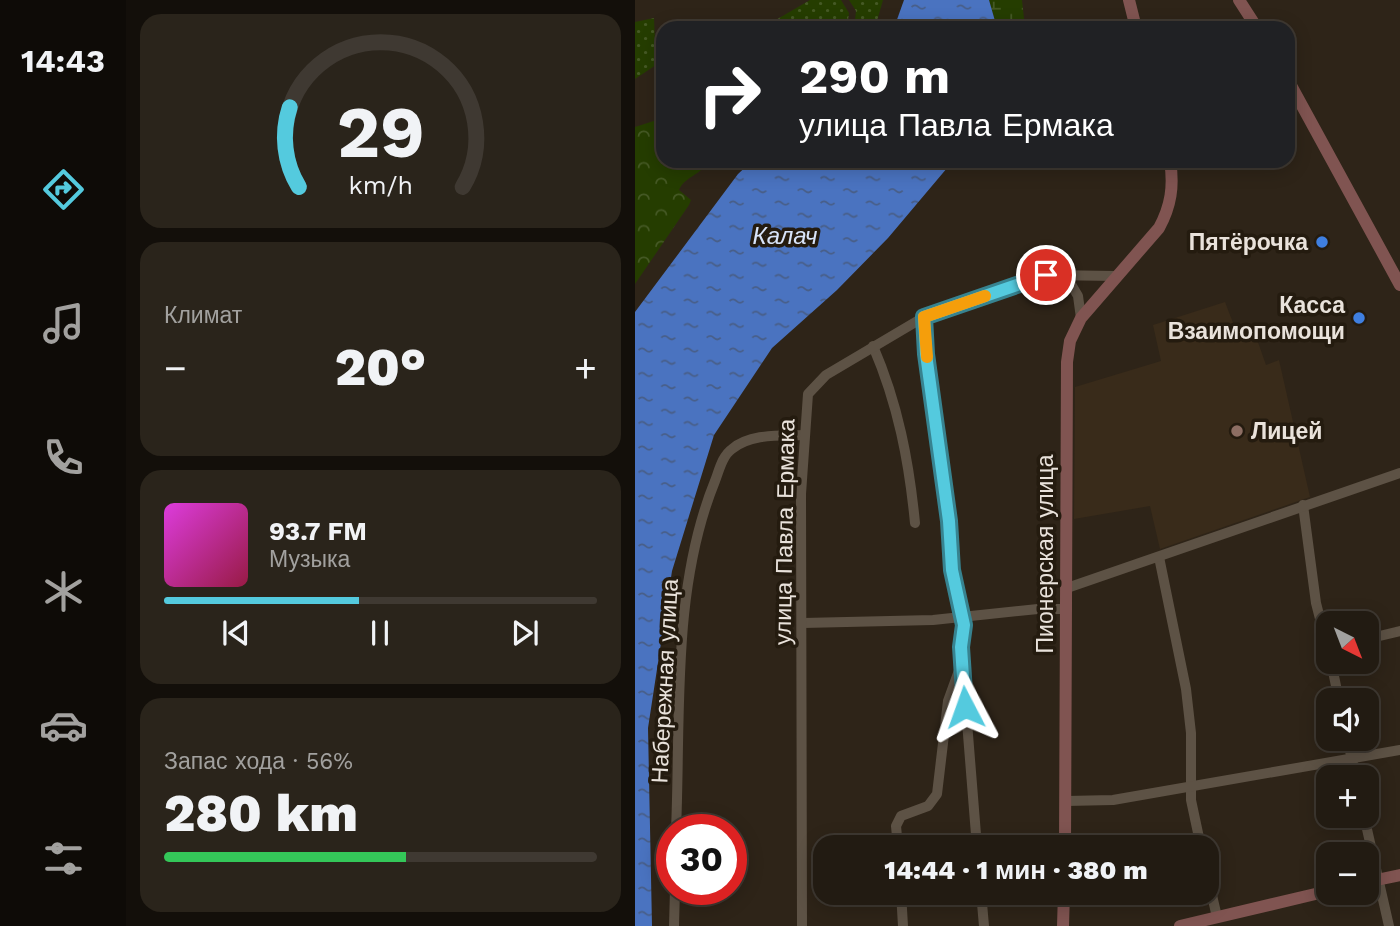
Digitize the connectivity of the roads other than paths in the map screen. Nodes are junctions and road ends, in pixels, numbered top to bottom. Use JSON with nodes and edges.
{"nodes":[{"id":1,"x":1129,"y":0,"type":"edge"},
{"id":2,"x":1239,"y":0,"type":"edge"},
{"id":3,"x":1134,"y":21,"type":"edge"},
{"id":4,"x":1252,"y":21,"type":"edge"},
{"id":5,"x":1295,"y":92,"type":"edge"},
{"id":6,"x":1170,"y":168,"type":"edge"},
{"id":7,"x":1065,"y":274,"type":"junction"},
{"id":8,"x":1116,"y":276,"type":"junction"},
{"id":9,"x":1400,"y":285,"type":"edge"},
{"id":10,"x":924,"y":317,"type":"junction"},
{"id":11,"x":1081,"y":318,"type":"junction"},
{"id":12,"x":873,"y":346,"type":"junction"},
{"id":13,"x":804,"y":435,"type":"junction"},
{"id":14,"x":1400,"y":473,"type":"edge"},
{"id":15,"x":1303,"y":505,"type":"junction"},
{"id":16,"x":916,"y":523,"type":"dead end"},
{"id":17,"x":1159,"y":557,"type":"junction"},
{"id":18,"x":1067,"y":588,"type":"junction"},
{"id":19,"x":1067,"y":609,"type":"junction"},
{"id":20,"x":1318,"y":611,"type":"edge"},
{"id":21,"x":962,"y":616,"type":"junction"},
{"id":22,"x":803,"y":623,"type":"junction"},
{"id":23,"x":1400,"y":631,"type":"edge"},
{"id":24,"x":1379,"y":636,"type":"edge"},
{"id":25,"x":962,"y":664,"type":"junction"},
{"id":26,"x":1400,"y":750,"type":"edge"},
{"id":27,"x":1350,"y":751,"type":"edge"},
{"id":28,"x":1352,"y":760,"type":"junction"},
{"id":29,"x":1353,"y":765,"type":"edge"},
{"id":30,"x":1192,"y":786,"type":"junction"},
{"id":31,"x":1066,"y":802,"type":"junction"},
{"id":32,"x":677,"y":814,"type":"edge"},
{"id":33,"x":897,"y":835,"type":"edge"},
{"id":34,"x":976,"y":835,"type":"edge"},
{"id":35,"x":1065,"y":835,"type":"edge"},
{"id":36,"x":1198,"y":835,"type":"edge"},
{"id":37,"x":1400,"y":875,"type":"edge"},
{"id":38,"x":1379,"y":880,"type":"edge"},
{"id":39,"x":1316,"y":894,"type":"edge"},
{"id":40,"x":1379,"y":900,"type":"edge"},
{"id":41,"x":675,"y":905,"type":"edge"},
{"id":42,"x":902,"y":905,"type":"edge"},
{"id":43,"x":982,"y":905,"type":"edge"},
{"id":44,"x":1064,"y":905,"type":"edge"},
{"id":45,"x":1214,"y":905,"type":"edge"},
{"id":46,"x":1217,"y":917,"type":"junction"},
{"id":47,"x":674,"y":926,"type":"edge"},
{"id":48,"x":802,"y":926,"type":"edge"},
{"id":49,"x":903,"y":926,"type":"edge"},
{"id":50,"x":984,"y":926,"type":"edge"},
{"id":51,"x":1063,"y":926,"type":"edge"},
{"id":52,"x":1180,"y":926,"type":"edge"},
{"id":53,"x":1389,"y":926,"type":"edge"}],
"edges":[{"from":1,"to":3,"type":"street"},
{"from":2,"to":4,"type":"street"},
{"from":5,"to":9,"type":"street"},
{"from":6,"to":8,"type":"street","name":"Пионерская улица"},
{"from":7,"to":8,"type":"street","name":"улица Павла Ермака"},
{"from":7,"to":10,"type":"street","name":"улица Павла Ермака"},
{"from":7,"to":11,"type":"street"},
{"from":8,"to":11,"type":"street","name":"Пионерская улица"},
{"from":10,"to":12,"type":"street","name":"улица Павла Ермака"},
{"from":10,"to":21,"type":"street"},
{"from":11,"to":18,"type":"street","name":"Пионерская улица"},
{"from":12,"to":13,"type":"street","name":"улица Павла Ермака"},
{"from":12,"to":16,"type":"street"},
{"from":13,"to":22,"type":"street","name":"улица Павла Ермака"},
{"from":13,"to":32,"type":"street","name":"Набережная улица"},
{"from":14,"to":15,"type":"street"},
{"from":15,"to":17,"type":"street"},
{"from":15,"to":20,"type":"street"},
{"from":17,"to":18,"type":"street"},
{"from":17,"to":30,"type":"street"},
{"from":18,"to":19,"type":"street","name":"Пионерская улица"},
{"from":19,"to":21,"type":"street"},
{"from":19,"to":31,"type":"street","name":"Пионерская улица"},
{"from":21,"to":22,"type":"street"},
{"from":21,"to":25,"type":"street"},
{"from":22,"to":48,"type":"street","name":"улица Павла Ермака"},
{"from":23,"to":24,"type":"street"},
{"from":25,"to":33,"type":"street"},
{"from":25,"to":34,"type":"street"},
{"from":26,"to":28,"type":"street"},
{"from":27,"to":28,"type":"street"},
{"from":28,"to":29,"type":"street"},
{"from":28,"to":30,"type":"street"},
{"from":30,"to":31,"type":"street"},
{"from":30,"to":36,"type":"street"},
{"from":31,"to":35,"type":"street","name":"Пионерская улица"},
{"from":37,"to":38,"type":"street"},
{"from":39,"to":46,"type":"street"},
{"from":40,"to":53,"type":"street"},
{"from":41,"to":47,"type":"street"},
{"from":42,"to":49,"type":"street"},
{"from":43,"to":50,"type":"street"},
{"from":44,"to":51,"type":"street"},
{"from":45,"to":46,"type":"street"},
{"from":46,"to":52,"type":"street"}]}
